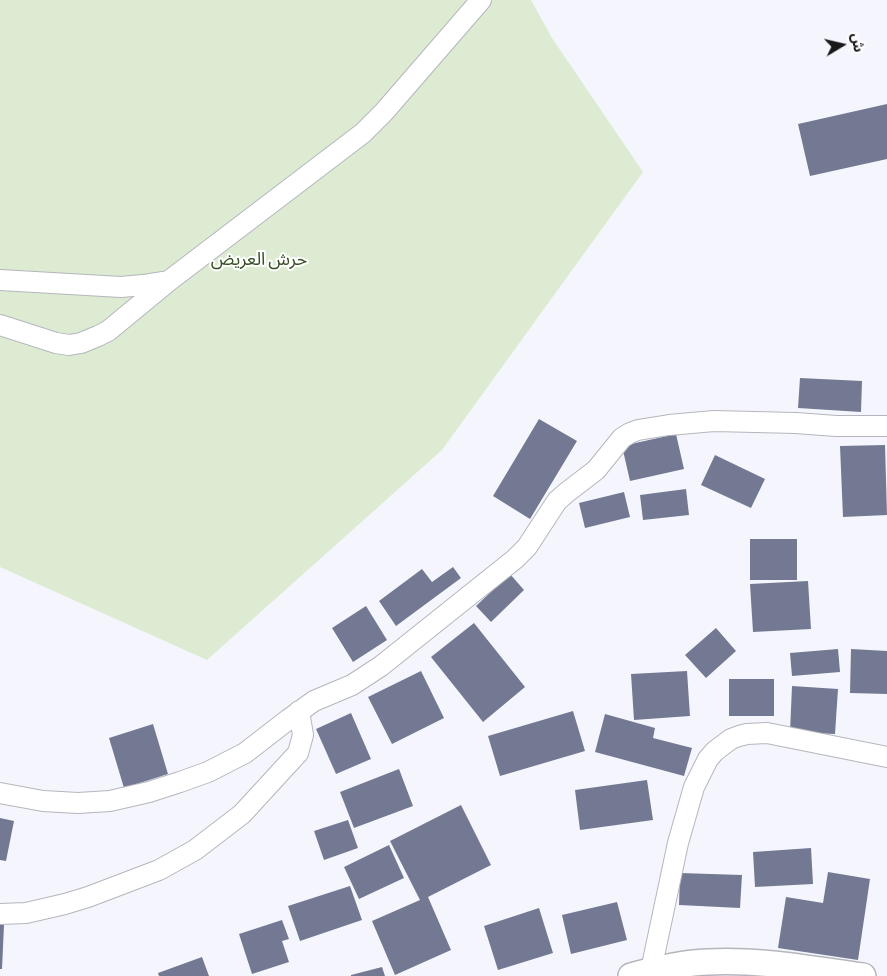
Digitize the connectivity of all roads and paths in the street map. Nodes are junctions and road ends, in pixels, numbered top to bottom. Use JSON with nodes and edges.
{"nodes":[{"id":1,"x":481,"y":0,"type":"edge"},
{"id":2,"x":0,"y":280,"type":"edge"},
{"id":3,"x":170,"y":280,"type":"junction"},
{"id":4,"x":0,"y":325,"type":"edge"},
{"id":5,"x":887,"y":426,"type":"edge"},
{"id":6,"x":299,"y":711,"type":"junction"},
{"id":7,"x":887,"y":756,"type":"edge"},
{"id":8,"x":0,"y":793,"type":"edge"},
{"id":9,"x":0,"y":914,"type":"edge"},
{"id":10,"x":641,"y":973,"type":"edge"},
{"id":11,"x":863,"y":976,"type":"edge"}],
"edges":[{"from":1,"to":3,"type":"street"},
{"from":2,"to":3,"type":"street"},
{"from":3,"to":4,"type":"street"},
{"from":5,"to":6,"type":"street"},
{"from":6,"to":8,"type":"street"},
{"from":6,"to":9,"type":"street"},
{"from":7,"to":10,"type":"street"},
{"from":10,"to":11,"type":"street"}]}
